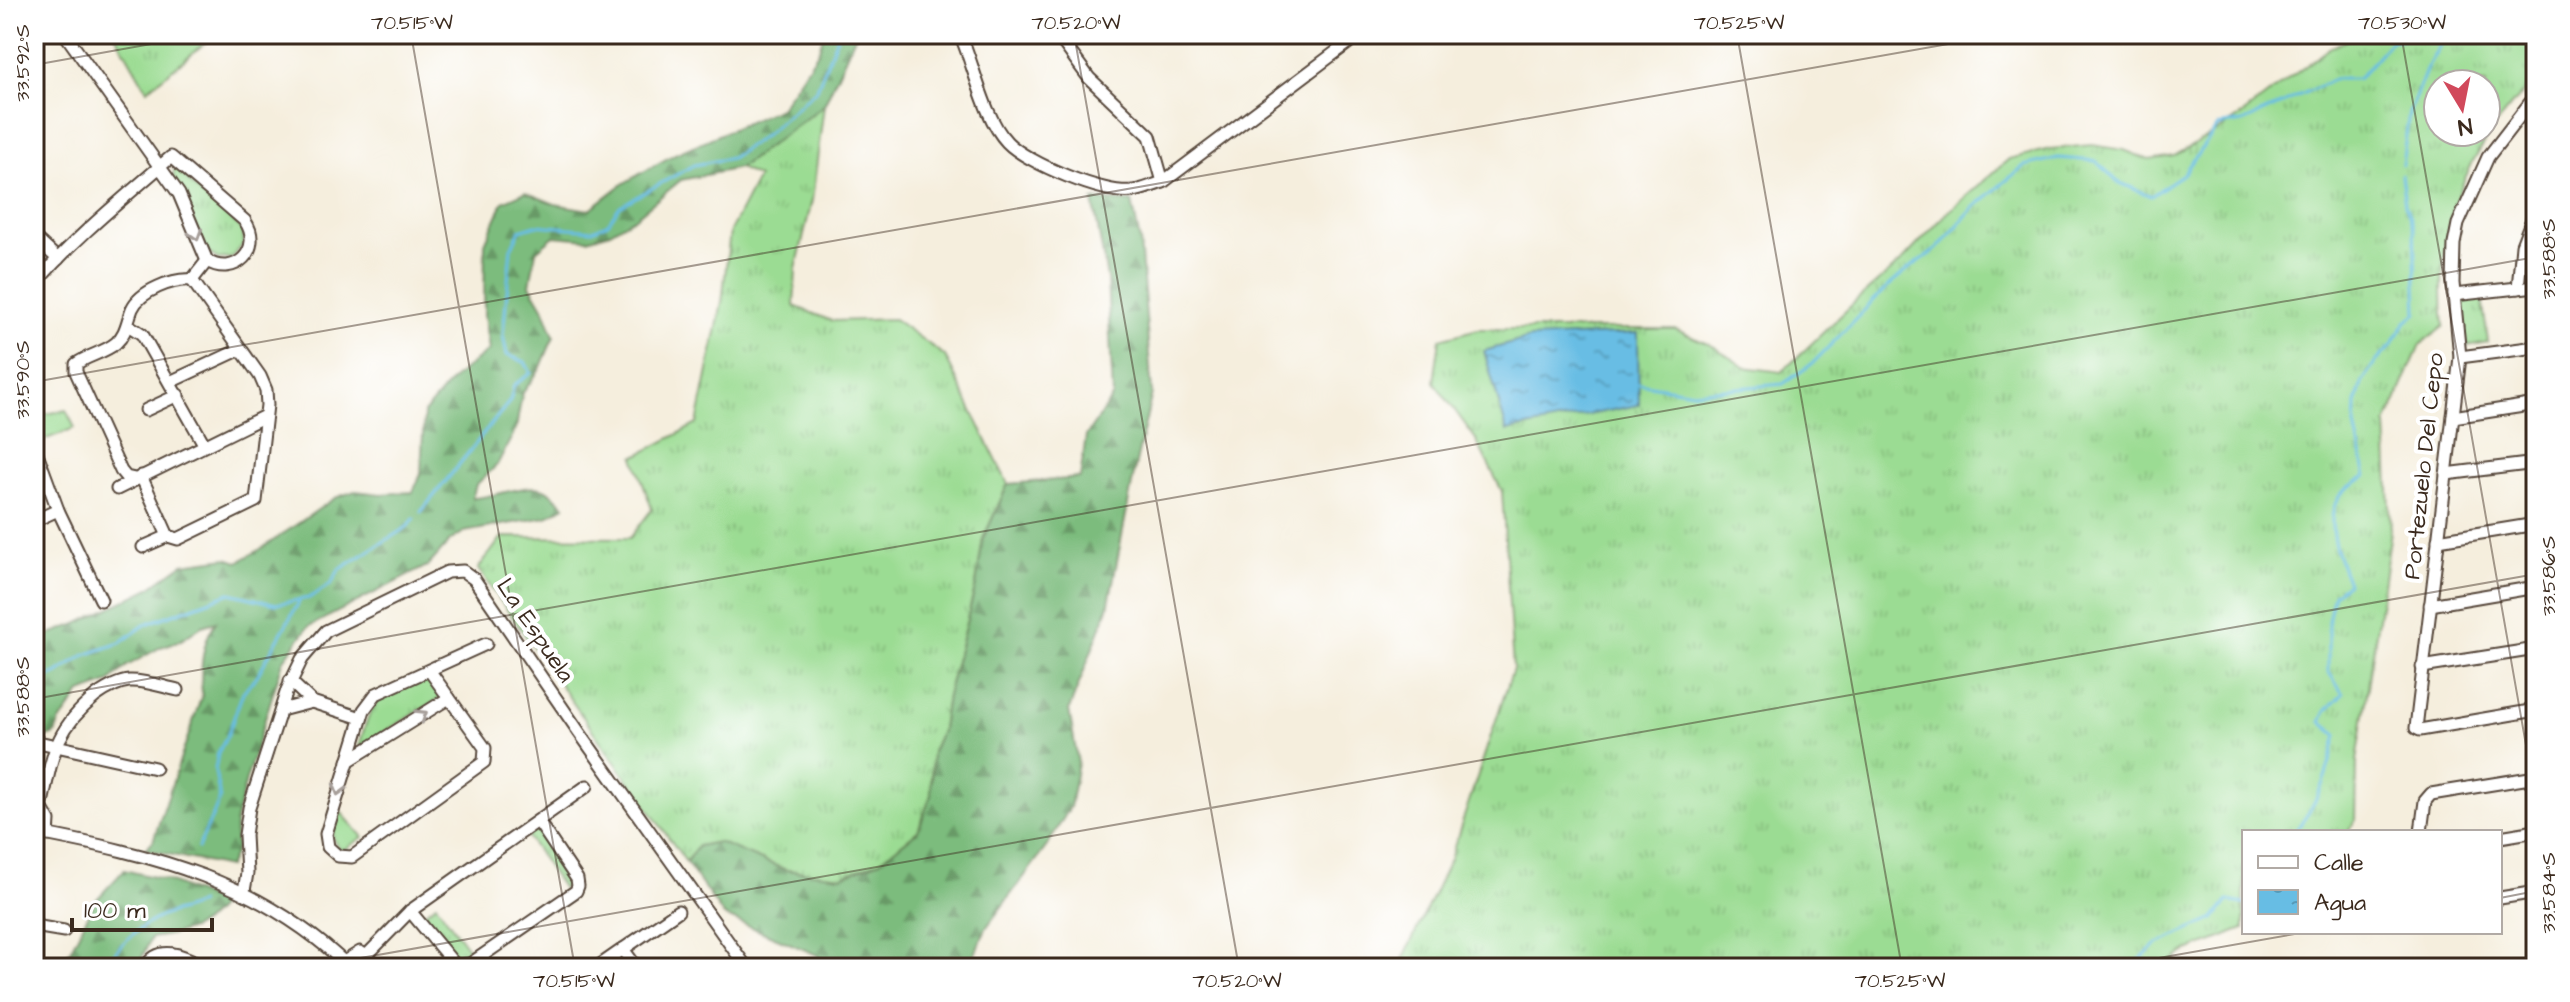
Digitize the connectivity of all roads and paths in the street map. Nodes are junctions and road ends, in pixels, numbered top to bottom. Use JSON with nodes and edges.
{"nodes":[{"id":1,"x":65,"y":34,"type":"edge"},
{"id":2,"x":960,"y":34,"type":"edge"},
{"id":3,"x":1057,"y":34,"type":"edge"},
{"id":4,"x":1360,"y":34,"type":"edge"},
{"id":5,"x":2536,"y":95,"type":"edge"},
{"id":6,"x":158,"y":168,"type":"junction"},
{"id":7,"x":1163,"y":182,"type":"junction"},
{"id":8,"x":2536,"y":209,"type":"edge"},
{"id":9,"x":2532,"y":223,"type":"edge"},
{"id":10,"x":34,"y":237,"type":"edge"},
{"id":11,"x":58,"y":259,"type":"junction"},
{"id":12,"x":207,"y":261,"type":"junction"},
{"id":13,"x":192,"y":280,"type":"junction"},
{"id":14,"x":34,"y":285,"type":"edge"},
{"id":15,"x":2536,"y":286,"type":"edge"},
{"id":16,"x":2518,"y":288,"type":"junction"},
{"id":17,"x":2454,"y":295,"type":"junction"},
{"id":18,"x":128,"y":325,"type":"junction"},
{"id":19,"x":2536,"y":347,"type":"edge"},
{"id":20,"x":241,"y":349,"type":"junction"},
{"id":21,"x":2460,"y":357,"type":"junction"},
{"id":22,"x":170,"y":382,"type":"junction"},
{"id":23,"x":178,"y":395,"type":"junction"},
{"id":24,"x":2536,"y":404,"type":"edge"},
{"id":25,"x":146,"y":410,"type":"dead end"},
{"id":26,"x":265,"y":416,"type":"junction"},
{"id":27,"x":2453,"y":417,"type":"junction"},
{"id":28,"x":204,"y":444,"type":"junction"},
{"id":29,"x":34,"y":445,"type":"edge"},
{"id":30,"x":2536,"y":463,"type":"edge"},
{"id":31,"x":2446,"y":474,"type":"junction"},
{"id":32,"x":138,"y":478,"type":"junction"},
{"id":33,"x":117,"y":489,"type":"dead end"},
{"id":34,"x":58,"y":510,"type":"junction"},
{"id":35,"x":34,"y":521,"type":"edge"},
{"id":36,"x":2536,"y":524,"type":"edge"},
{"id":37,"x":168,"y":536,"type":"junction"},
{"id":38,"x":2438,"y":540,"type":"junction"},
{"id":39,"x":143,"y":547,"type":"dead end"},
{"id":40,"x":2536,"y":587,"type":"edge"},
{"id":41,"x":101,"y":600,"type":"dead end"},
{"id":42,"x":2430,"y":605,"type":"junction"},
{"id":43,"x":486,"y":644,"type":"dead end"},
{"id":44,"x":2536,"y":649,"type":"edge"},
{"id":45,"x":2422,"y":667,"type":"junction"},
{"id":46,"x":429,"y":670,"type":"junction"},
{"id":47,"x":290,"y":681,"type":"junction"},
{"id":48,"x":178,"y":690,"type":"dead end"},
{"id":49,"x":449,"y":698,"type":"junction"},
{"id":50,"x":312,"y":702,"type":"junction"},
{"id":51,"x":281,"y":710,"type":"junction"},
{"id":52,"x":2536,"y":710,"type":"edge"},
{"id":53,"x":361,"y":718,"type":"junction"},
{"id":54,"x":34,"y":741,"type":"edge"},
{"id":55,"x":56,"y":746,"type":"junction"},
{"id":56,"x":348,"y":761,"type":"junction"},
{"id":57,"x":155,"y":768,"type":"dead end"},
{"id":58,"x":2536,"y":777,"type":"edge"},
{"id":59,"x":587,"y":786,"type":"dead end"},
{"id":60,"x":38,"y":809,"type":"edge"},
{"id":61,"x":538,"y":821,"type":"junction"},
{"id":62,"x":2421,"y":830,"type":"edge"},
{"id":63,"x":2536,"y":831,"type":"edge"},
{"id":64,"x":34,"y":832,"type":"edge"},
{"id":65,"x":48,"y":835,"type":"junction"},
{"id":66,"x":2502,"y":837,"type":"edge"},
{"id":67,"x":247,"y":864,"type":"junction"},
{"id":68,"x":218,"y":882,"type":"junction"},
{"id":69,"x":244,"y":891,"type":"junction"},
{"id":70,"x":2536,"y":892,"type":"edge"},
{"id":71,"x":2502,"y":898,"type":"edge"},
{"id":72,"x":410,"y":911,"type":"junction"},
{"id":73,"x":678,"y":911,"type":"dead end"},
{"id":74,"x":34,"y":926,"type":"edge"},
{"id":75,"x":64,"y":931,"type":"dead end"},
{"id":76,"x":623,"y":949,"type":"junction"},
{"id":77,"x":367,"y":955,"type":"junction"},
{"id":78,"x":347,"y":965,"type":"edge"},
{"id":79,"x":145,"y":968,"type":"edge"},
{"id":80,"x":208,"y":968,"type":"edge"},
{"id":81,"x":369,"y":968,"type":"edge"},
{"id":82,"x":596,"y":968,"type":"edge"},
{"id":83,"x":637,"y":968,"type":"edge"},
{"id":84,"x":747,"y":968,"type":"edge"}],
"edges":[{"from":1,"to":6,"type":"street"},
{"from":2,"to":7,"type":"street"},
{"from":3,"to":7,"type":"street"},
{"from":4,"to":7,"type":"street"},
{"from":5,"to":17,"type":"street","name":"Portezuelo Del Cepo"},
{"from":6,"to":11,"type":"street"},
{"from":6,"to":12,"type":"street","one_way":true},
{"from":6,"to":12,"type":"street"},
{"from":8,"to":9,"type":"street"},
{"from":9,"to":16,"type":"street"},
{"from":10,"to":11,"type":"street"},
{"from":11,"to":14,"type":"street"},
{"from":12,"to":13,"type":"street"},
{"from":13,"to":18,"type":"street"},
{"from":13,"to":20,"type":"street"},
{"from":15,"to":16,"type":"street"},
{"from":16,"to":17,"type":"street"},
{"from":17,"to":21,"type":"street","name":"Portezuelo Del Cepo"},
{"from":18,"to":22,"type":"street"},
{"from":18,"to":32,"type":"street"},
{"from":19,"to":21,"type":"street"},
{"from":20,"to":22,"type":"street"},
{"from":20,"to":26,"type":"street"},
{"from":21,"to":27,"type":"street","name":"Portezuelo Del Cepo"},
{"from":22,"to":23,"type":"street"},
{"from":23,"to":25,"type":"street"},
{"from":23,"to":28,"type":"street"},
{"from":24,"to":27,"type":"street"},
{"from":26,"to":28,"type":"street"},
{"from":26,"to":37,"type":"street"},
{"from":27,"to":31,"type":"street","name":"Portezuelo Del Cepo"},
{"from":28,"to":32,"type":"street"},
{"from":29,"to":34,"type":"street"},
{"from":30,"to":31,"type":"street"},
{"from":31,"to":38,"type":"street","name":"Portezuelo Del Cepo"},
{"from":32,"to":33,"type":"street"},
{"from":32,"to":37,"type":"street"},
{"from":34,"to":35,"type":"street"},
{"from":34,"to":41,"type":"street"},
{"from":36,"to":38,"type":"street"},
{"from":37,"to":39,"type":"street"},
{"from":38,"to":42,"type":"street","name":"Portezuelo Del Cepo"},
{"from":40,"to":42,"type":"street"},
{"from":42,"to":45,"type":"street","name":"Portezuelo Del Cepo"},
{"from":43,"to":46,"type":"street"},
{"from":44,"to":45,"type":"street"},
{"from":45,"to":52,"type":"street","name":"Portezuelo Del Cepo"},
{"from":46,"to":49,"type":"street"},
{"from":46,"to":53,"type":"street"},
{"from":47,"to":50,"type":"street"},
{"from":47,"to":51,"type":"street","name":"La Espuela"},
{"from":47,"to":84,"type":"street","name":"La Espuela"},
{"from":48,"to":55,"type":"street"},
{"from":56,"to":49,"type":"street","one_way":true},
{"from":56,"to":49,"type":"street","one_way":true},
{"from":50,"to":51,"type":"street"},
{"from":50,"to":53,"type":"street"},
{"from":51,"to":67,"type":"street","name":"La Espuela"},
{"from":53,"to":56,"type":"street"},
{"from":54,"to":55,"type":"street"},
{"from":55,"to":57,"type":"street"},
{"from":55,"to":60,"type":"street"},
{"from":58,"to":62,"type":"street"},
{"from":59,"to":61,"type":"street"},
{"from":60,"to":65,"type":"street"},
{"from":61,"to":72,"type":"street"},
{"from":61,"to":72,"type":"street"},
{"from":63,"to":66,"type":"street"},
{"from":64,"to":65,"type":"street"},
{"from":65,"to":68,"type":"street"},
{"from":67,"to":68,"type":"street"},
{"from":67,"to":69,"type":"street","name":"La Espuela"},
{"from":68,"to":69,"type":"street"},
{"from":69,"to":78,"type":"street"},
{"from":70,"to":71,"type":"street"},
{"from":72,"to":77,"type":"street"},
{"from":73,"to":76,"type":"street"},
{"from":74,"to":75,"type":"street"},
{"from":76,"to":82,"type":"street"},
{"from":76,"to":83,"type":"street"},
{"from":77,"to":78,"type":"street"},
{"from":77,"to":81,"type":"street"},
{"from":79,"to":80,"type":"street"}]}
